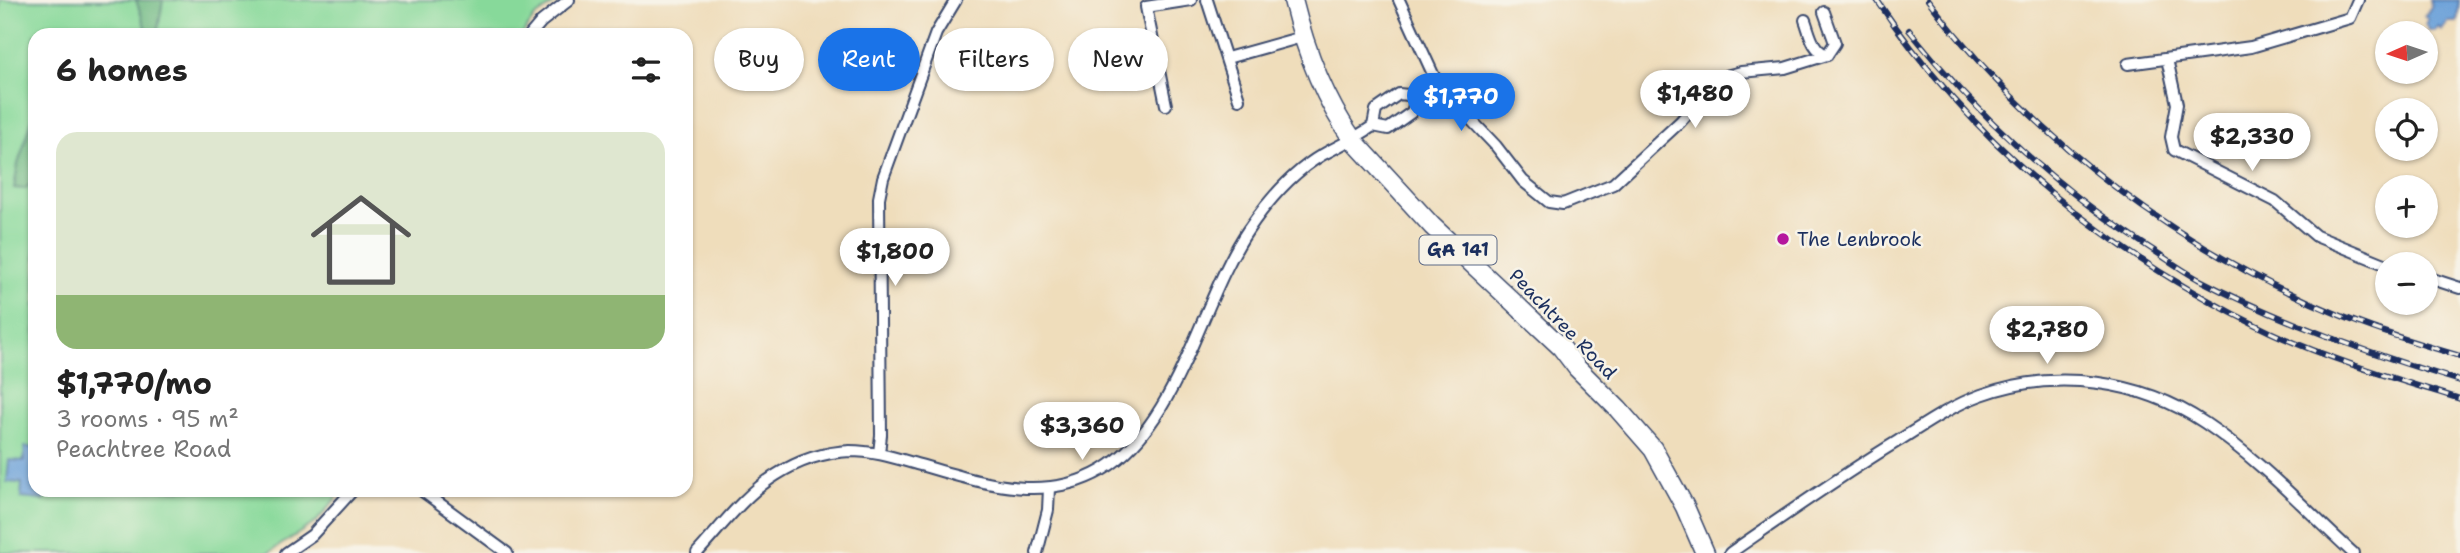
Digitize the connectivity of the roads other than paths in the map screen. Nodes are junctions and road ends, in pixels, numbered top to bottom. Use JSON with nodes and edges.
{"nodes":[{"id":1,"x":569,"y":0,"type":"edge"},
{"id":2,"x":956,"y":0,"type":"edge"},
{"id":3,"x":1191,"y":0,"type":"edge"},
{"id":4,"x":1207,"y":0,"type":"edge"},
{"id":5,"x":1293,"y":0,"type":"edge"},
{"id":6,"x":1399,"y":0,"type":"edge"},
{"id":7,"x":2358,"y":0,"type":"edge"},
{"id":8,"x":1824,"y":12,"type":"dead end"},
{"id":9,"x":1805,"y":20,"type":"dead end"},
{"id":10,"x":1829,"y":24,"type":"junction"},
{"id":11,"x":536,"y":28,"type":"edge"},
{"id":12,"x":1810,"y":32,"type":"junction"},
{"id":13,"x":1302,"y":37,"type":"junction"},
{"id":14,"x":1826,"y":55,"type":"junction"},
{"id":15,"x":1227,"y":58,"type":"junction"},
{"id":16,"x":2166,"y":59,"type":"junction"},
{"id":17,"x":2128,"y":64,"type":"dead end"},
{"id":18,"x":1438,"y":85,"type":"junction"},
{"id":19,"x":1417,"y":96,"type":"junction"},
{"id":20,"x":1239,"y":99,"type":"dead end"},
{"id":21,"x":1166,"y":105,"type":"dead end"},
{"id":22,"x":1373,"y":126,"type":"junction"},
{"id":23,"x":1353,"y":140,"type":"junction"},
{"id":24,"x":2375,"y":260,"type":"edge"},
{"id":25,"x":2438,"y":281,"type":"edge"},
{"id":26,"x":2460,"y":288,"type":"edge"},
{"id":27,"x":879,"y":453,"type":"junction"},
{"id":28,"x":1049,"y":488,"type":"junction"},
{"id":29,"x":347,"y":497,"type":"edge"},
{"id":30,"x":431,"y":497,"type":"edge"},
{"id":31,"x":286,"y":553,"type":"edge"},
{"id":32,"x":507,"y":553,"type":"edge"},
{"id":33,"x":697,"y":553,"type":"edge"},
{"id":34,"x":1037,"y":553,"type":"edge"},
{"id":35,"x":1705,"y":553,"type":"edge"},
{"id":36,"x":1730,"y":553,"type":"edge"},
{"id":37,"x":2353,"y":553,"type":"edge"}],
"edges":[{"from":1,"to":11,"type":"street"},
{"from":2,"to":27,"type":"street"},
{"from":3,"to":21,"type":"street"},
{"from":4,"to":15,"type":"street"},
{"from":5,"to":13,"type":"highway","number":"GA 141"},
{"from":6,"to":18,"type":"street"},
{"from":7,"to":16,"type":"street"},
{"from":8,"to":10,"type":"street"},
{"from":9,"to":12,"type":"street"},
{"from":10,"to":12,"type":"street"},
{"from":10,"to":14,"type":"street"},
{"from":12,"to":14,"type":"street"},
{"from":13,"to":15,"type":"street"},
{"from":13,"to":23,"type":"highway","name":"Peachtree Road","number":"GA 141"},
{"from":14,"to":18,"type":"street"},
{"from":15,"to":20,"type":"street"},
{"from":16,"to":17,"type":"street"},
{"from":16,"to":24,"type":"street"},
{"from":18,"to":19,"type":"street"},
{"from":19,"to":22,"type":"street"},
{"from":19,"to":22,"type":"street"},
{"from":22,"to":23,"type":"street"},
{"from":23,"to":28,"type":"street"},
{"from":23,"to":35,"type":"highway","name":"Peachtree Road","number":"GA 141"},
{"from":25,"to":26,"type":"street"},
{"from":27,"to":28,"type":"street"},
{"from":27,"to":33,"type":"street"},
{"from":28,"to":34,"type":"street"},
{"from":29,"to":31,"type":"street"},
{"from":30,"to":32,"type":"street"},
{"from":36,"to":37,"type":"street"}]}
